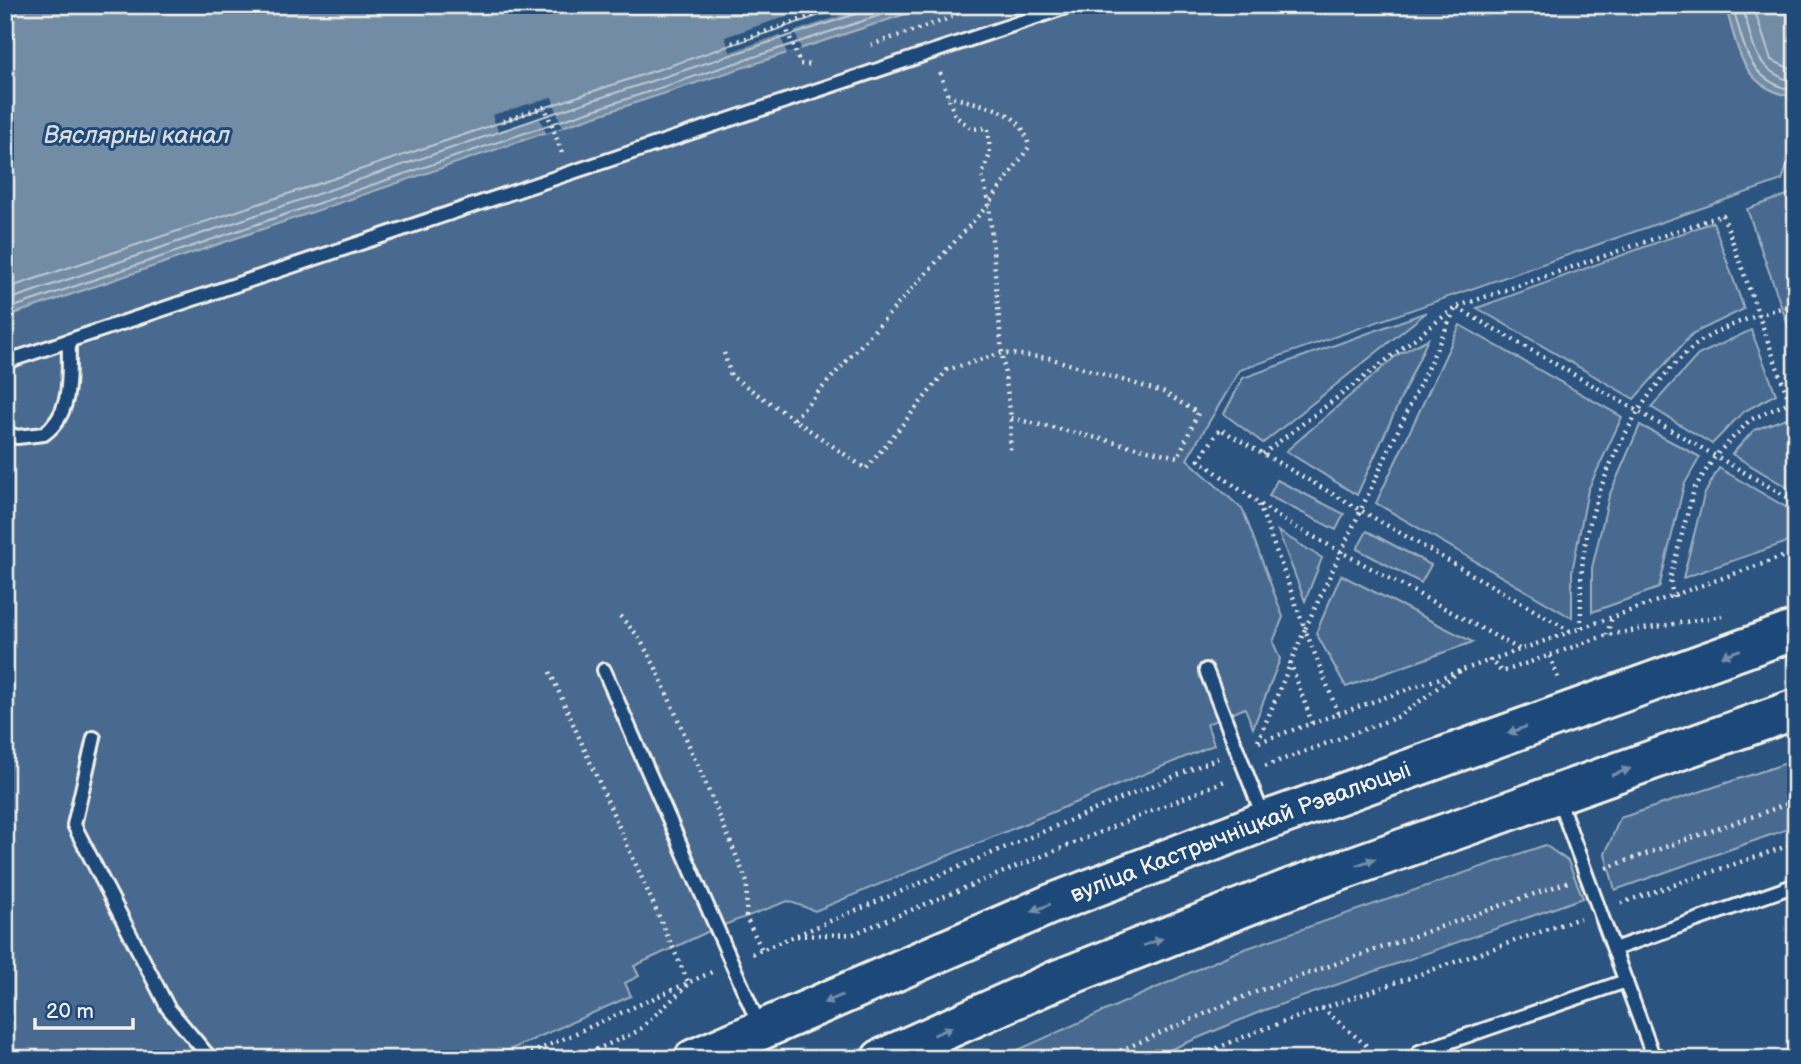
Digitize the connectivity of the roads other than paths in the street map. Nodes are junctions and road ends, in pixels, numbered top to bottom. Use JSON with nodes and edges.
{"nodes":[{"id":1,"x":1072,"y":5,"type":"edge"},
{"id":2,"x":69,"y":341,"type":"junction"},
{"id":3,"x":5,"y":362,"type":"edge"},
{"id":4,"x":5,"y":432,"type":"edge"},
{"id":5,"x":1794,"y":635,"type":"edge"},
{"id":6,"x":604,"y":670,"type":"dead end"},
{"id":7,"x":1206,"y":670,"type":"dead end"},
{"id":8,"x":1796,"y":709,"type":"edge"},
{"id":9,"x":94,"y":738,"type":"dead end"},
{"id":10,"x":1557,"y":796,"type":"junction"},
{"id":11,"x":1265,"y":821,"type":"junction"},
{"id":12,"x":1796,"y":885,"type":"edge"},
{"id":13,"x":1614,"y":949,"type":"junction"},
{"id":14,"x":1626,"y":981,"type":"junction"},
{"id":15,"x":760,"y":1029,"type":"junction"},
{"id":16,"x":211,"y":1059,"type":"edge"},
{"id":17,"x":694,"y":1059,"type":"edge"},
{"id":18,"x":881,"y":1059,"type":"edge"},
{"id":19,"x":1421,"y":1059,"type":"edge"},
{"id":20,"x":1665,"y":1059,"type":"edge"}],
"edges":[{"from":1,"to":2,"type":"lane"},
{"from":2,"to":3,"type":"lane"},
{"from":2,"to":4,"type":"lane"},
{"from":5,"to":11,"type":"highway","name":"вуліца Кастрычніцкай Рэвалюцыі","one_way":true},
{"from":6,"to":15,"type":"lane"},
{"from":7,"to":11,"type":"lane"},
{"from":10,"to":8,"type":"highway","one_way":true},
{"from":9,"to":16,"type":"lane"},
{"from":10,"to":13,"type":"lane"},
{"from":18,"to":10,"type":"highway","one_way":true},
{"from":11,"to":15,"type":"highway","name":"вуліца Кастрычніцкай Рэвалюцыі","one_way":true},
{"from":12,"to":13,"type":"lane"},
{"from":13,"to":14,"type":"lane"},
{"from":14,"to":19,"type":"lane"},
{"from":14,"to":20,"type":"lane"},
{"from":15,"to":17,"type":"highway","name":"вуліца Кастрычніцкай Рэвалюцыі"}]}
